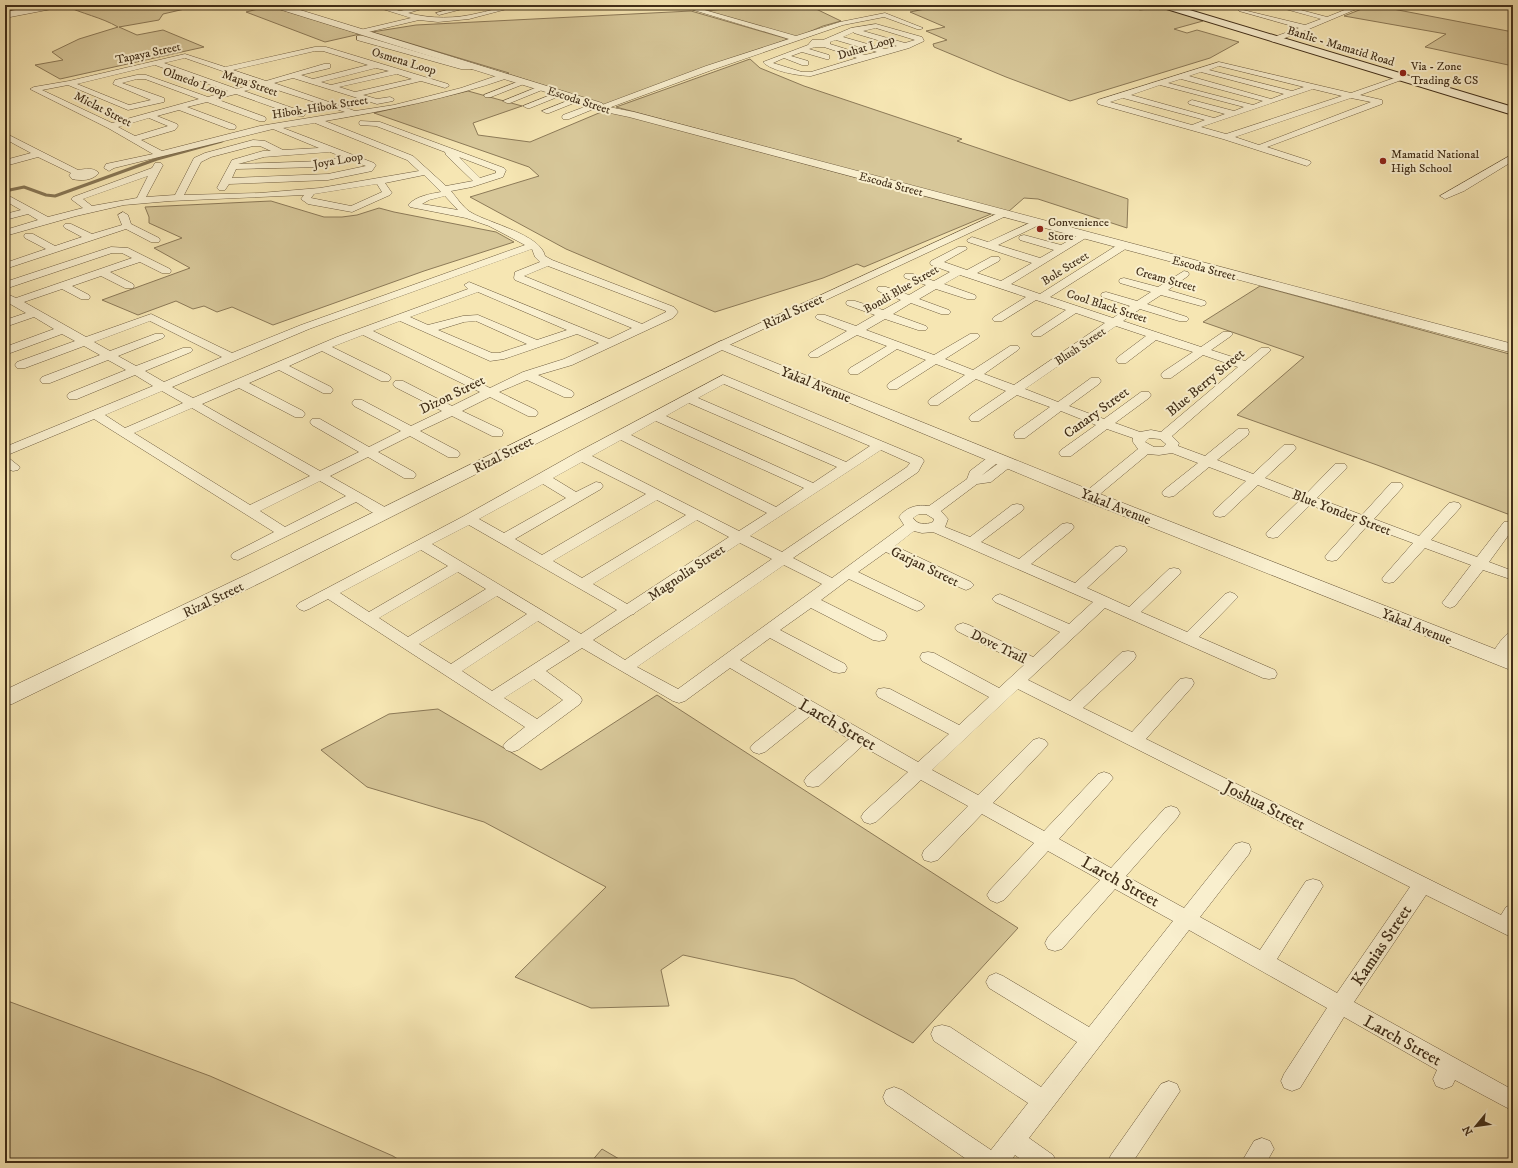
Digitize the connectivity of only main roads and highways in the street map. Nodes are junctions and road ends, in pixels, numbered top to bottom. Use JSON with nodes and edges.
{"nodes":[{"id":1,"x":1162,"y":5,"type":"edge"},
{"id":2,"x":1513,"y":111,"type":"edge"}],
"edges":[{"from":1,"to":2,"type":"main road","name":"Banlic - Mamatid Road"}]}
